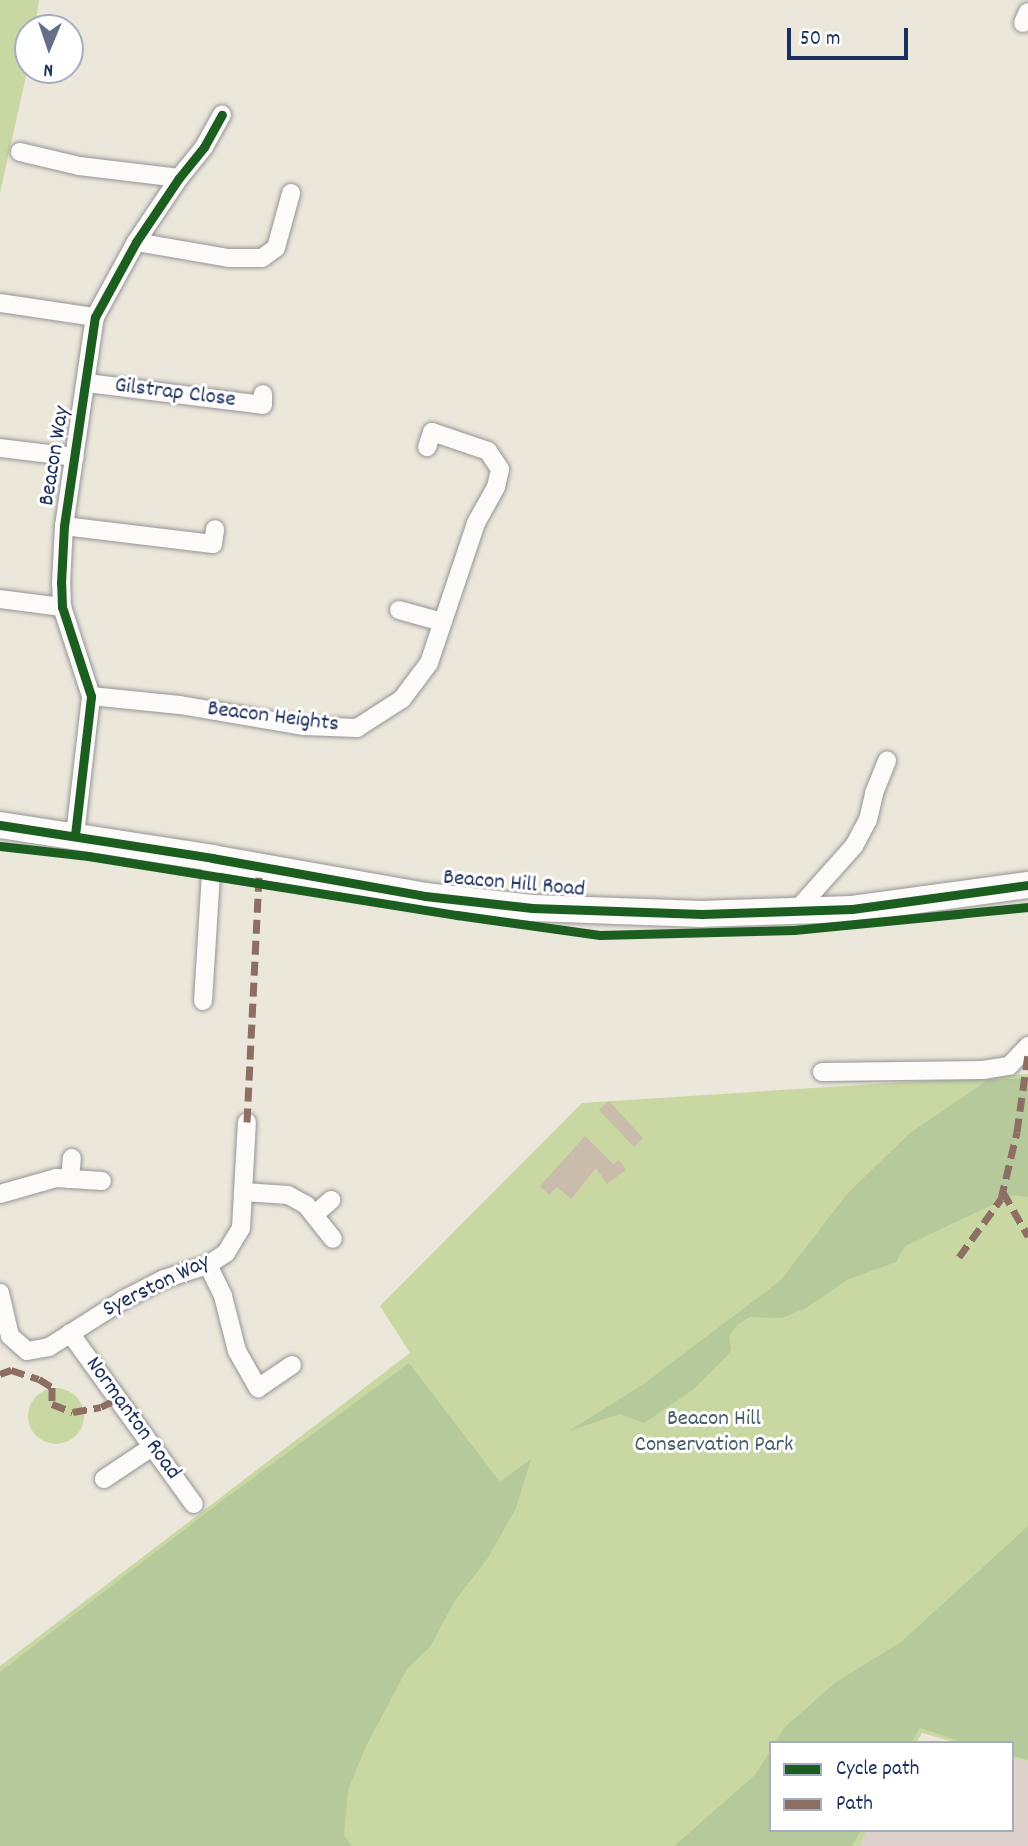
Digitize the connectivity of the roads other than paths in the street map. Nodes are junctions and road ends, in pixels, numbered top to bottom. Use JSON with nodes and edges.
{"nodes":[{"id":1,"x":222,"y":115,"type":"dead end"},
{"id":2,"x":20,"y":152,"type":"dead end"},
{"id":3,"x":178,"y":178,"type":"junction"},
{"id":4,"x":291,"y":194,"type":"dead end"},
{"id":5,"x":136,"y":242,"type":"junction"},
{"id":6,"x":0,"y":303,"type":"edge"},
{"id":7,"x":95,"y":317,"type":"junction"},
{"id":8,"x":87,"y":383,"type":"junction"},
{"id":9,"x":263,"y":406,"type":"dead end"},
{"id":10,"x":432,"y":432,"type":"dead end"},
{"id":11,"x":0,"y":448,"type":"edge"},
{"id":12,"x":74,"y":457,"type":"junction"},
{"id":13,"x":64,"y":526,"type":"junction"},
{"id":14,"x":213,"y":544,"type":"dead end"},
{"id":15,"x":0,"y":599,"type":"edge"},
{"id":16,"x":62,"y":607,"type":"junction"},
{"id":17,"x":399,"y":610,"type":"dead end"},
{"id":18,"x":442,"y":622,"type":"junction"},
{"id":19,"x":90,"y":696,"type":"junction"},
{"id":20,"x":887,"y":761,"type":"dead end"},
{"id":21,"x":0,"y":825,"type":"edge"},
{"id":22,"x":75,"y":835,"type":"junction"},
{"id":23,"x":212,"y":858,"type":"junction"},
{"id":24,"x":1028,"y":885,"type":"edge"},
{"id":25,"x":796,"y":911,"type":"junction"},
{"id":26,"x":203,"y":1001,"type":"dead end"},
{"id":27,"x":1028,"y":1046,"type":"edge"},
{"id":28,"x":822,"y":1072,"type":"dead end"},
{"id":29,"x":247,"y":1122,"type":"dead end"},
{"id":30,"x":72,"y":1158,"type":"dead end"},
{"id":31,"x":70,"y":1179,"type":"junction"},
{"id":32,"x":102,"y":1181,"type":"dead end"},
{"id":33,"x":244,"y":1192,"type":"junction"},
{"id":34,"x":0,"y":1194,"type":"edge"},
{"id":35,"x":331,"y":1200,"type":"dead end"},
{"id":36,"x":314,"y":1215,"type":"junction"},
{"id":37,"x":333,"y":1239,"type":"dead end"},
{"id":38,"x":208,"y":1265,"type":"junction"},
{"id":39,"x":0,"y":1293,"type":"edge"},
{"id":40,"x":70,"y":1333,"type":"junction"},
{"id":41,"x":292,"y":1365,"type":"dead end"},
{"id":42,"x":258,"y":1388,"type":"junction"},
{"id":43,"x":243,"y":1399,"type":"dead end"},
{"id":44,"x":152,"y":1447,"type":"junction"},
{"id":45,"x":104,"y":1479,"type":"dead end"},
{"id":46,"x":194,"y":1504,"type":"dead end"}],
"edges":[{"from":1,"to":3,"type":"street","name":"Beacon Way"},
{"from":2,"to":3,"type":"street"},
{"from":3,"to":5,"type":"street","name":"Beacon Way"},
{"from":4,"to":5,"type":"street"},
{"from":5,"to":7,"type":"street","name":"Beacon Way"},
{"from":6,"to":7,"type":"street"},
{"from":7,"to":8,"type":"street","name":"Beacon Way"},
{"from":8,"to":9,"type":"street","name":"Gilstrap Close"},
{"from":8,"to":12,"type":"street","name":"Beacon Way"},
{"from":10,"to":18,"type":"street","name":"Beacon Heights"},
{"from":11,"to":12,"type":"street"},
{"from":12,"to":13,"type":"street","name":"Beacon Way"},
{"from":13,"to":14,"type":"street"},
{"from":13,"to":16,"type":"street","name":"Beacon Way"},
{"from":15,"to":16,"type":"street"},
{"from":16,"to":19,"type":"street","name":"Beacon Way"},
{"from":17,"to":18,"type":"street"},
{"from":18,"to":19,"type":"street","name":"Beacon Heights"},
{"from":19,"to":22,"type":"street","name":"Beacon Way"},
{"from":20,"to":25,"type":"street"},
{"from":21,"to":22,"type":"street","name":"Beacon Hill Road"},
{"from":22,"to":23,"type":"street","name":"Beacon Hill Road"},
{"from":23,"to":25,"type":"street","name":"Beacon Hill Road"},
{"from":23,"to":26,"type":"street"},
{"from":24,"to":25,"type":"street","name":"Beacon Hill Road"},
{"from":27,"to":28,"type":"street"},
{"from":29,"to":33,"type":"street","name":"Syerston Way"},
{"from":30,"to":31,"type":"street"},
{"from":31,"to":32,"type":"street"},
{"from":31,"to":34,"type":"street"},
{"from":33,"to":36,"type":"street"},
{"from":33,"to":38,"type":"street","name":"Syerston Way"},
{"from":35,"to":36,"type":"street"},
{"from":36,"to":37,"type":"street"},
{"from":38,"to":40,"type":"street","name":"Syerston Way"},
{"from":38,"to":42,"type":"street"},
{"from":39,"to":40,"type":"street","name":"Syerston Way"},
{"from":40,"to":44,"type":"street","name":"Normanton Road"},
{"from":41,"to":42,"type":"street"},
{"from":42,"to":43,"type":"street"},
{"from":44,"to":45,"type":"street"},
{"from":44,"to":46,"type":"street","name":"Normanton Road"}]}
